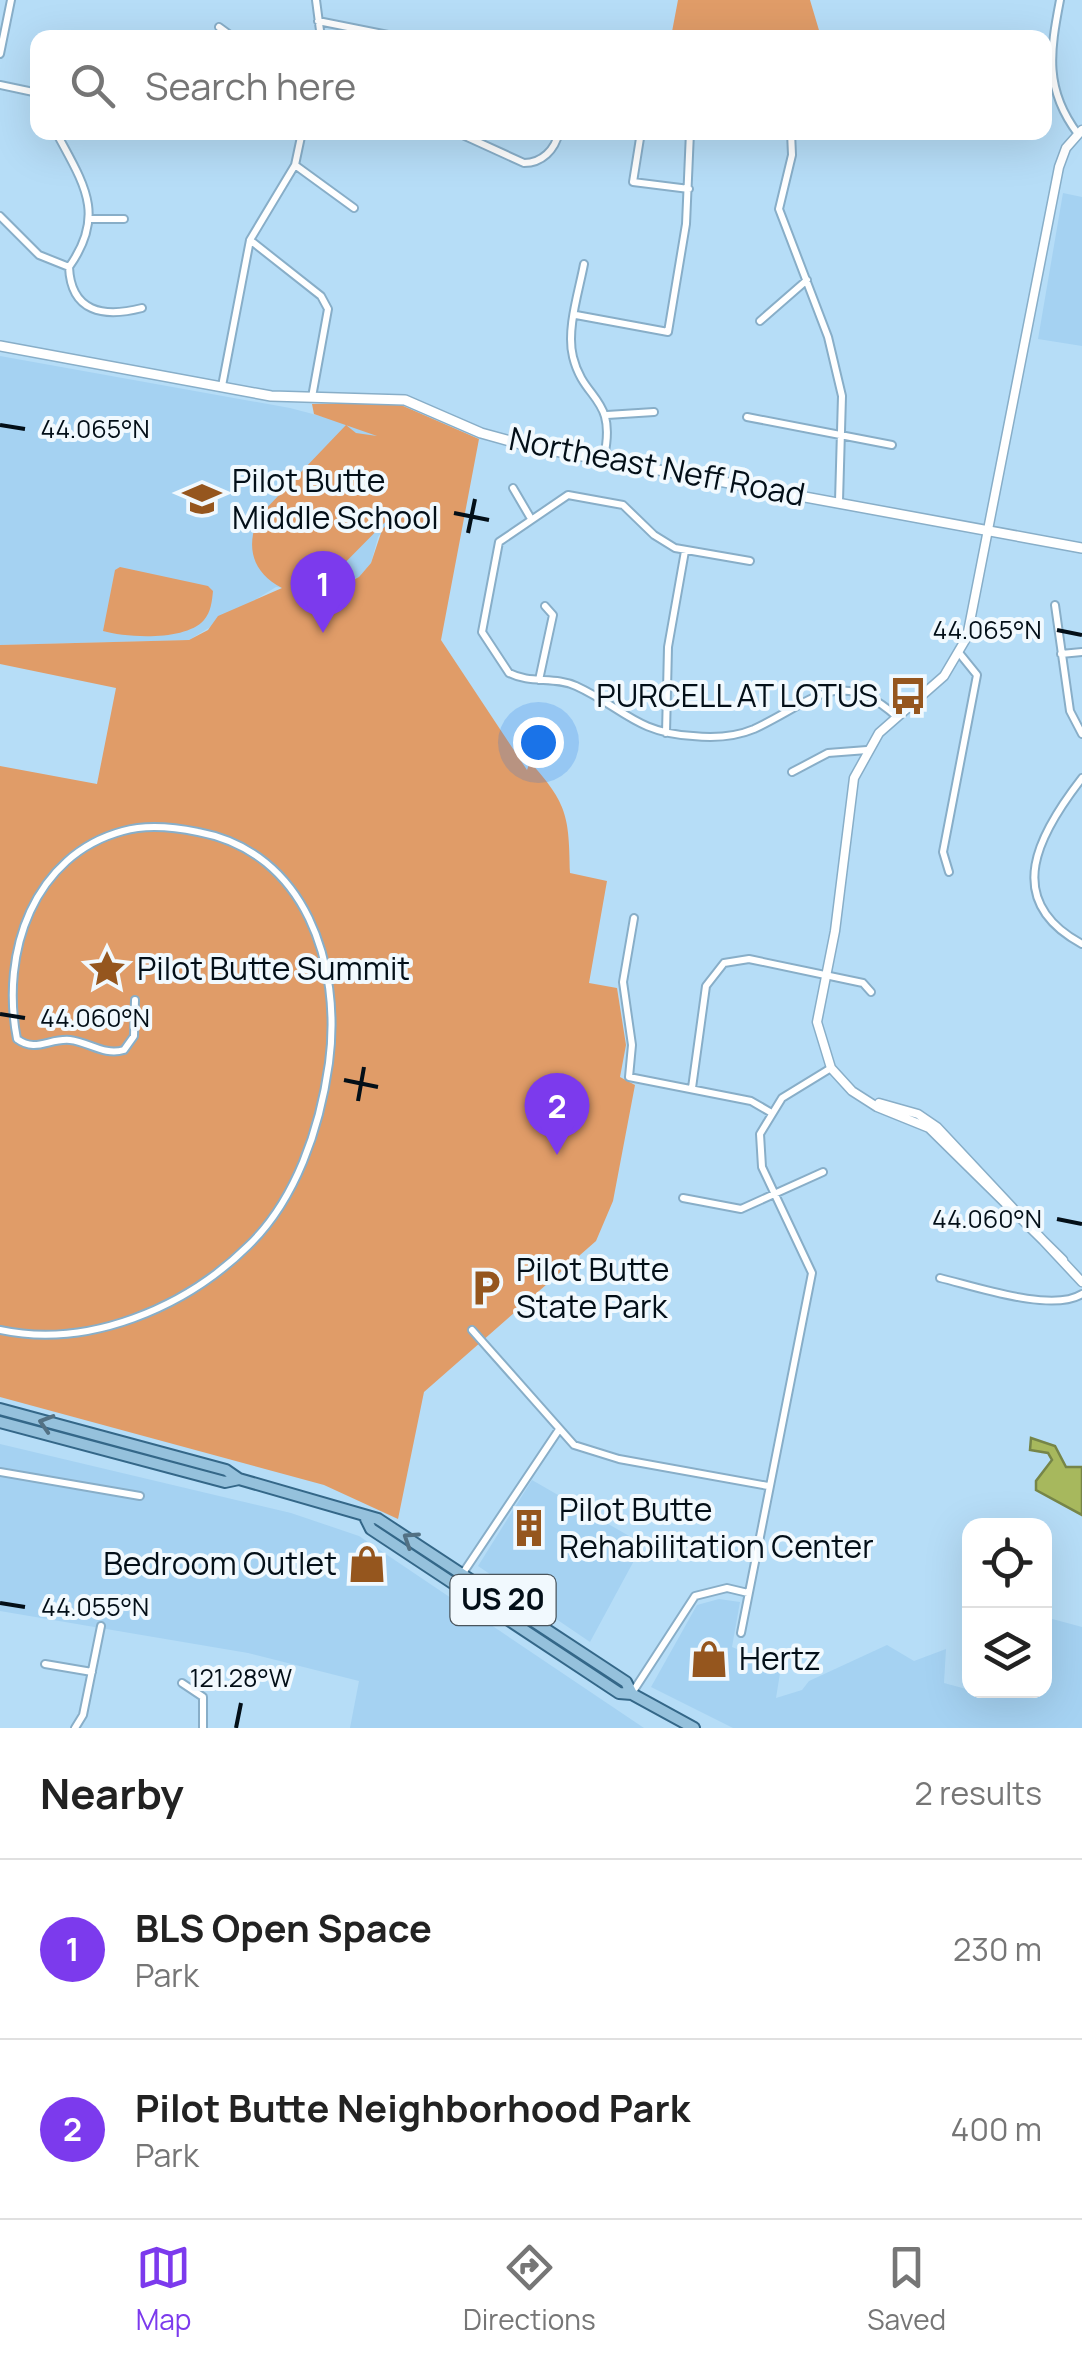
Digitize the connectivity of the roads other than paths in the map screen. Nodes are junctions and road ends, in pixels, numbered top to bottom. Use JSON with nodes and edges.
{"nodes":[{"id":1,"x":11,"y":0,"type":"edge"},
{"id":2,"x":316,"y":0,"type":"edge"},
{"id":3,"x":1060,"y":0,"type":"edge"},
{"id":4,"x":318,"y":21,"type":"junction"},
{"id":5,"x":219,"y":27,"type":"dead end"},
{"id":6,"x":223,"y":30,"type":"edge"},
{"id":7,"x":320,"y":30,"type":"edge"},
{"id":8,"x":363,"y":30,"type":"edge"},
{"id":9,"x":1052,"y":44,"type":"edge"},
{"id":10,"x":0,"y":54,"type":"edge"},
{"id":11,"x":0,"y":86,"type":"edge"},
{"id":12,"x":1052,"y":87,"type":"edge"},
{"id":13,"x":30,"y":93,"type":"edge"},
{"id":14,"x":1080,"y":132,"type":"edge"},
{"id":15,"x":60,"y":140,"type":"edge"},
{"id":16,"x":301,"y":140,"type":"edge"},
{"id":17,"x":474,"y":140,"type":"edge"},
{"id":18,"x":554,"y":140,"type":"edge"},
{"id":19,"x":640,"y":140,"type":"edge"},
{"id":20,"x":690,"y":140,"type":"edge"},
{"id":21,"x":791,"y":140,"type":"edge"},
{"id":22,"x":295,"y":165,"type":"junction"},
{"id":23,"x":688,"y":189,"type":"junction"},
{"id":24,"x":354,"y":208,"type":"dead end"},
{"id":25,"x":0,"y":216,"type":"edge"},
{"id":26,"x":90,"y":219,"type":"junction"},
{"id":27,"x":124,"y":219,"type":"dead end"},
{"id":28,"x":250,"y":240,"type":"junction"},
{"id":29,"x":584,"y":264,"type":"dead end"},
{"id":30,"x":69,"y":267,"type":"junction"},
{"id":31,"x":806,"y":280,"type":"junction"},
{"id":32,"x":142,"y":308,"type":"dead end"},
{"id":33,"x":576,"y":315,"type":"junction"},
{"id":34,"x":760,"y":321,"type":"dead end"},
{"id":35,"x":0,"y":346,"type":"edge"},
{"id":36,"x":222,"y":388,"type":"junction"},
{"id":37,"x":312,"y":398,"type":"junction"},
{"id":38,"x":654,"y":412,"type":"dead end"},
{"id":39,"x":606,"y":415,"type":"junction"},
{"id":40,"x":747,"y":418,"type":"dead end"},
{"id":41,"x":844,"y":436,"type":"junction"},
{"id":42,"x":892,"y":445,"type":"dead end"},
{"id":43,"x":604,"y":457,"type":"junction"},
{"id":44,"x":513,"y":488,"type":"dead end"},
{"id":45,"x":840,"y":501,"type":"junction"},
{"id":46,"x":530,"y":517,"type":"junction"},
{"id":47,"x":987,"y":530,"type":"junction"},
{"id":48,"x":1082,"y":548,"type":"edge"},
{"id":49,"x":685,"y":551,"type":"junction"},
{"id":50,"x":750,"y":562,"type":"dead end"},
{"id":51,"x":1055,"y":605,"type":"dead end"},
{"id":52,"x":545,"y":606,"type":"dead end"},
{"id":53,"x":1082,"y":652,"type":"edge"},
{"id":54,"x":960,"y":654,"type":"junction"},
{"id":55,"x":1061,"y":654,"type":"junction"},
{"id":56,"x":539,"y":680,"type":"junction"},
{"id":57,"x":896,"y":716,"type":"junction"},
{"id":58,"x":666,"y":733,"type":"junction"},
{"id":59,"x":1082,"y":734,"type":"edge"},
{"id":60,"x":868,"y":750,"type":"junction"},
{"id":61,"x":792,"y":772,"type":"dead end"},
{"id":62,"x":1082,"y":778,"type":"edge"},
{"id":63,"x":950,"y":872,"type":"dead end"},
{"id":64,"x":634,"y":918,"type":"dead end"},
{"id":65,"x":1082,"y":944,"type":"edge"},
{"id":66,"x":825,"y":976,"type":"junction"},
{"id":67,"x":871,"y":992,"type":"dead end"},
{"id":68,"x":135,"y":1000,"type":"dead end"},
{"id":69,"x":831,"y":1068,"type":"junction"},
{"id":70,"x":692,"y":1088,"type":"junction"},
{"id":71,"x":770,"y":1112,"type":"junction"},
{"id":72,"x":823,"y":1172,"type":"dead end"},
{"id":73,"x":776,"y":1195,"type":"junction"},
{"id":74,"x":682,"y":1198,"type":"dead end"},
{"id":75,"x":940,"y":1278,"type":"dead end"},
{"id":76,"x":1082,"y":1282,"type":"edge"},
{"id":77,"x":1082,"y":1294,"type":"edge"},
{"id":78,"x":0,"y":1330,"type":"edge"},
{"id":79,"x":472,"y":1330,"type":"dead end"},
{"id":80,"x":0,"y":1408,"type":"edge"},
{"id":81,"x":0,"y":1422,"type":"edge"},
{"id":82,"x":558,"y":1432,"type":"junction"},
{"id":83,"x":0,"y":1472,"type":"edge"},
{"id":84,"x":239,"y":1479,"type":"junction"},
{"id":85,"x":768,"y":1486,"type":"junction"},
{"id":86,"x":140,"y":1496,"type":"dead end"},
{"id":87,"x":366,"y":1519,"type":"junction"},
{"id":88,"x":463,"y":1574,"type":"junction"},
{"id":89,"x":748,"y":1592,"type":"junction"},
{"id":90,"x":101,"y":1626,"type":"dead end"},
{"id":91,"x":741,"y":1634,"type":"dead end"},
{"id":92,"x":45,"y":1664,"type":"dead end"},
{"id":93,"x":92,"y":1672,"type":"junction"},
{"id":94,"x":182,"y":1683,"type":"dead end"},
{"id":95,"x":632,"y":1694,"type":"junction"},
{"id":96,"x":75,"y":1728,"type":"edge"},
{"id":97,"x":204,"y":1728,"type":"edge"},
{"id":98,"x":694,"y":1728,"type":"edge"}],
"edges":[{"from":1,"to":10,"type":"street"},
{"from":2,"to":4,"type":"street"},
{"from":3,"to":9,"type":"street"},
{"from":4,"to":7,"type":"street"},
{"from":4,"to":8,"type":"street"},
{"from":5,"to":6,"type":"street"},
{"from":11,"to":13,"type":"street"},
{"from":12,"to":14,"type":"street"},
{"from":14,"to":47,"type":"street"},
{"from":15,"to":26,"type":"street"},
{"from":16,"to":22,"type":"street"},
{"from":17,"to":18,"type":"street"},
{"from":19,"to":23,"type":"street"},
{"from":20,"to":23,"type":"street"},
{"from":21,"to":31,"type":"street"},
{"from":22,"to":24,"type":"street"},
{"from":22,"to":28,"type":"street"},
{"from":23,"to":33,"type":"street"},
{"from":25,"to":30,"type":"street"},
{"from":26,"to":27,"type":"street"},
{"from":26,"to":30,"type":"street"},
{"from":28,"to":36,"type":"street"},
{"from":28,"to":37,"type":"street"},
{"from":29,"to":33,"type":"street"},
{"from":30,"to":32,"type":"street"},
{"from":31,"to":34,"type":"street"},
{"from":31,"to":41,"type":"street"},
{"from":33,"to":39,"type":"street"},
{"from":35,"to":36,"type":"main road","name":"Northeast Neff Road"},
{"from":36,"to":37,"type":"main road","name":"Northeast Neff Road"},
{"from":37,"to":43,"type":"main road","name":"Northeast Neff Road"},
{"from":38,"to":39,"type":"street"},
{"from":39,"to":43,"type":"street"},
{"from":40,"to":41,"type":"street"},
{"from":41,"to":42,"type":"street"},
{"from":41,"to":45,"type":"street"},
{"from":43,"to":45,"type":"main road","name":"Northeast Neff Road"},
{"from":44,"to":46,"type":"street"},
{"from":45,"to":47,"type":"main road","name":"Northeast Neff Road"},
{"from":46,"to":49,"type":"street"},
{"from":46,"to":56,"type":"street"},
{"from":47,"to":48,"type":"main road","name":"Northeast Neff Road"},
{"from":47,"to":54,"type":"street"},
{"from":49,"to":50,"type":"street"},
{"from":49,"to":58,"type":"street"},
{"from":51,"to":55,"type":"street"},
{"from":52,"to":56,"type":"street"},
{"from":53,"to":55,"type":"street"},
{"from":54,"to":57,"type":"street"},
{"from":54,"to":63,"type":"street"},
{"from":55,"to":59,"type":"street"},
{"from":56,"to":58,"type":"street"},
{"from":57,"to":58,"type":"street"},
{"from":57,"to":60,"type":"street"},
{"from":60,"to":61,"type":"street"},
{"from":60,"to":66,"type":"street"},
{"from":62,"to":65,"type":"street"},
{"from":64,"to":70,"type":"street"},
{"from":66,"to":67,"type":"street"},
{"from":66,"to":69,"type":"street"},
{"from":66,"to":70,"type":"street"},
{"from":68,"to":78,"type":"street"},
{"from":69,"to":71,"type":"street"},
{"from":69,"to":76,"type":"street"},
{"from":70,"to":71,"type":"street"},
{"from":71,"to":73,"type":"street"},
{"from":72,"to":73,"type":"street"},
{"from":73,"to":74,"type":"street"},
{"from":73,"to":85,"type":"street"},
{"from":75,"to":77,"type":"street"},
{"from":79,"to":82,"type":"street"},
{"from":84,"to":80,"type":"main road","number":"US 20","one_way":true},
{"from":81,"to":84,"type":"main road","number":"US 20"},
{"from":82,"to":85,"type":"street"},
{"from":82,"to":88,"type":"street"},
{"from":83,"to":86,"type":"street"},
{"from":84,"to":87,"type":"main road","number":"US 20"},
{"from":85,"to":89,"type":"street"},
{"from":88,"to":87,"type":"main road","number":"US 20","one_way":true},
{"from":87,"to":95,"type":"main road","number":"US 20"},
{"from":88,"to":95,"type":"main road","number":"US 20"},
{"from":89,"to":91,"type":"street"},
{"from":89,"to":95,"type":"street"},
{"from":90,"to":93,"type":"street"},
{"from":92,"to":93,"type":"street"},
{"from":93,"to":96,"type":"street"},
{"from":94,"to":97,"type":"street"},
{"from":95,"to":98,"type":"main road","number":"US 20"}]}
